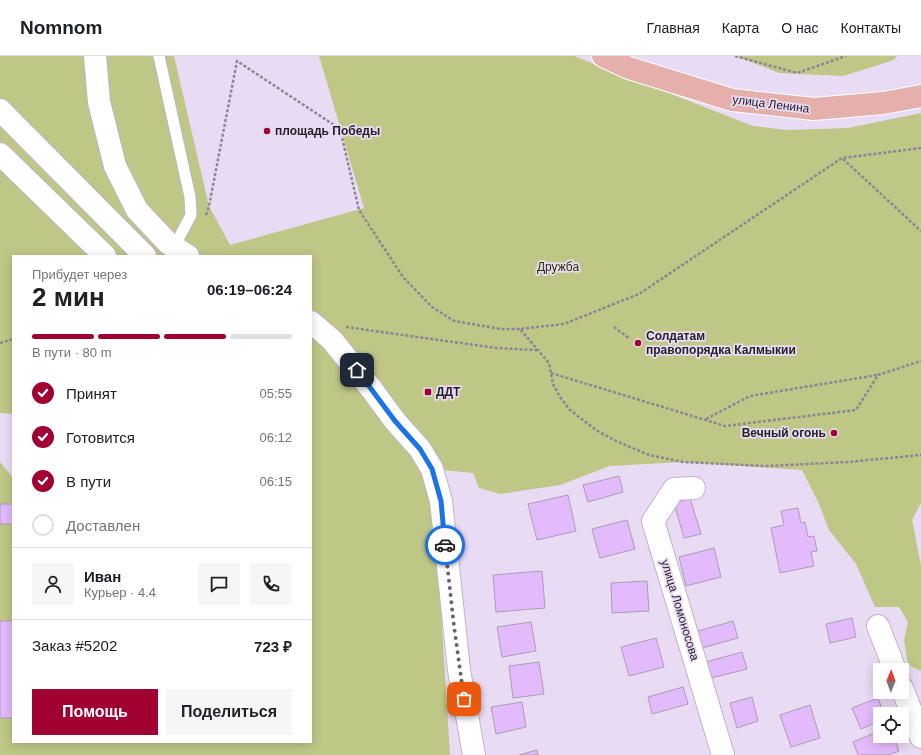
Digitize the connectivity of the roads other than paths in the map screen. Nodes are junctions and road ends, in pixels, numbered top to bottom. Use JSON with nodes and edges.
{"nodes":[{"id":1,"x":95,"y":56,"type":"edge"},
{"id":2,"x":159,"y":56,"type":"edge"},
{"id":3,"x":603,"y":56,"type":"edge"},
{"id":4,"x":921,"y":96,"type":"edge"},
{"id":5,"x":0,"y":110,"type":"edge"},
{"id":6,"x":0,"y":154,"type":"edge"},
{"id":7,"x":181,"y":252,"type":"edge"},
{"id":8,"x":104,"y":255,"type":"edge"},
{"id":9,"x":144,"y":255,"type":"edge"},
{"id":10,"x":312,"y":323,"type":"edge"},
{"id":11,"x":694,"y":488,"type":"dead end"},
{"id":12,"x":878,"y":626,"type":"dead end"},
{"id":13,"x":892,"y":663,"type":"edge"},
{"id":14,"x":906,"y":699,"type":"edge"},
{"id":15,"x":921,"y":737,"type":"edge"},
{"id":16,"x":474,"y":755,"type":"edge"},
{"id":17,"x":723,"y":755,"type":"edge"}],
"edges":[{"from":1,"to":7,"type":"street"},
{"from":2,"to":7,"type":"lane"},
{"from":3,"to":4,"type":"main road","name":"улица Ленина"},
{"from":5,"to":9,"type":"street"},
{"from":6,"to":8,"type":"street"},
{"from":10,"to":16,"type":"street"},
{"from":11,"to":17,"type":"street","name":"улица Ломоносова"},
{"from":12,"to":13,"type":"street"},
{"from":14,"to":15,"type":"street"}]}
